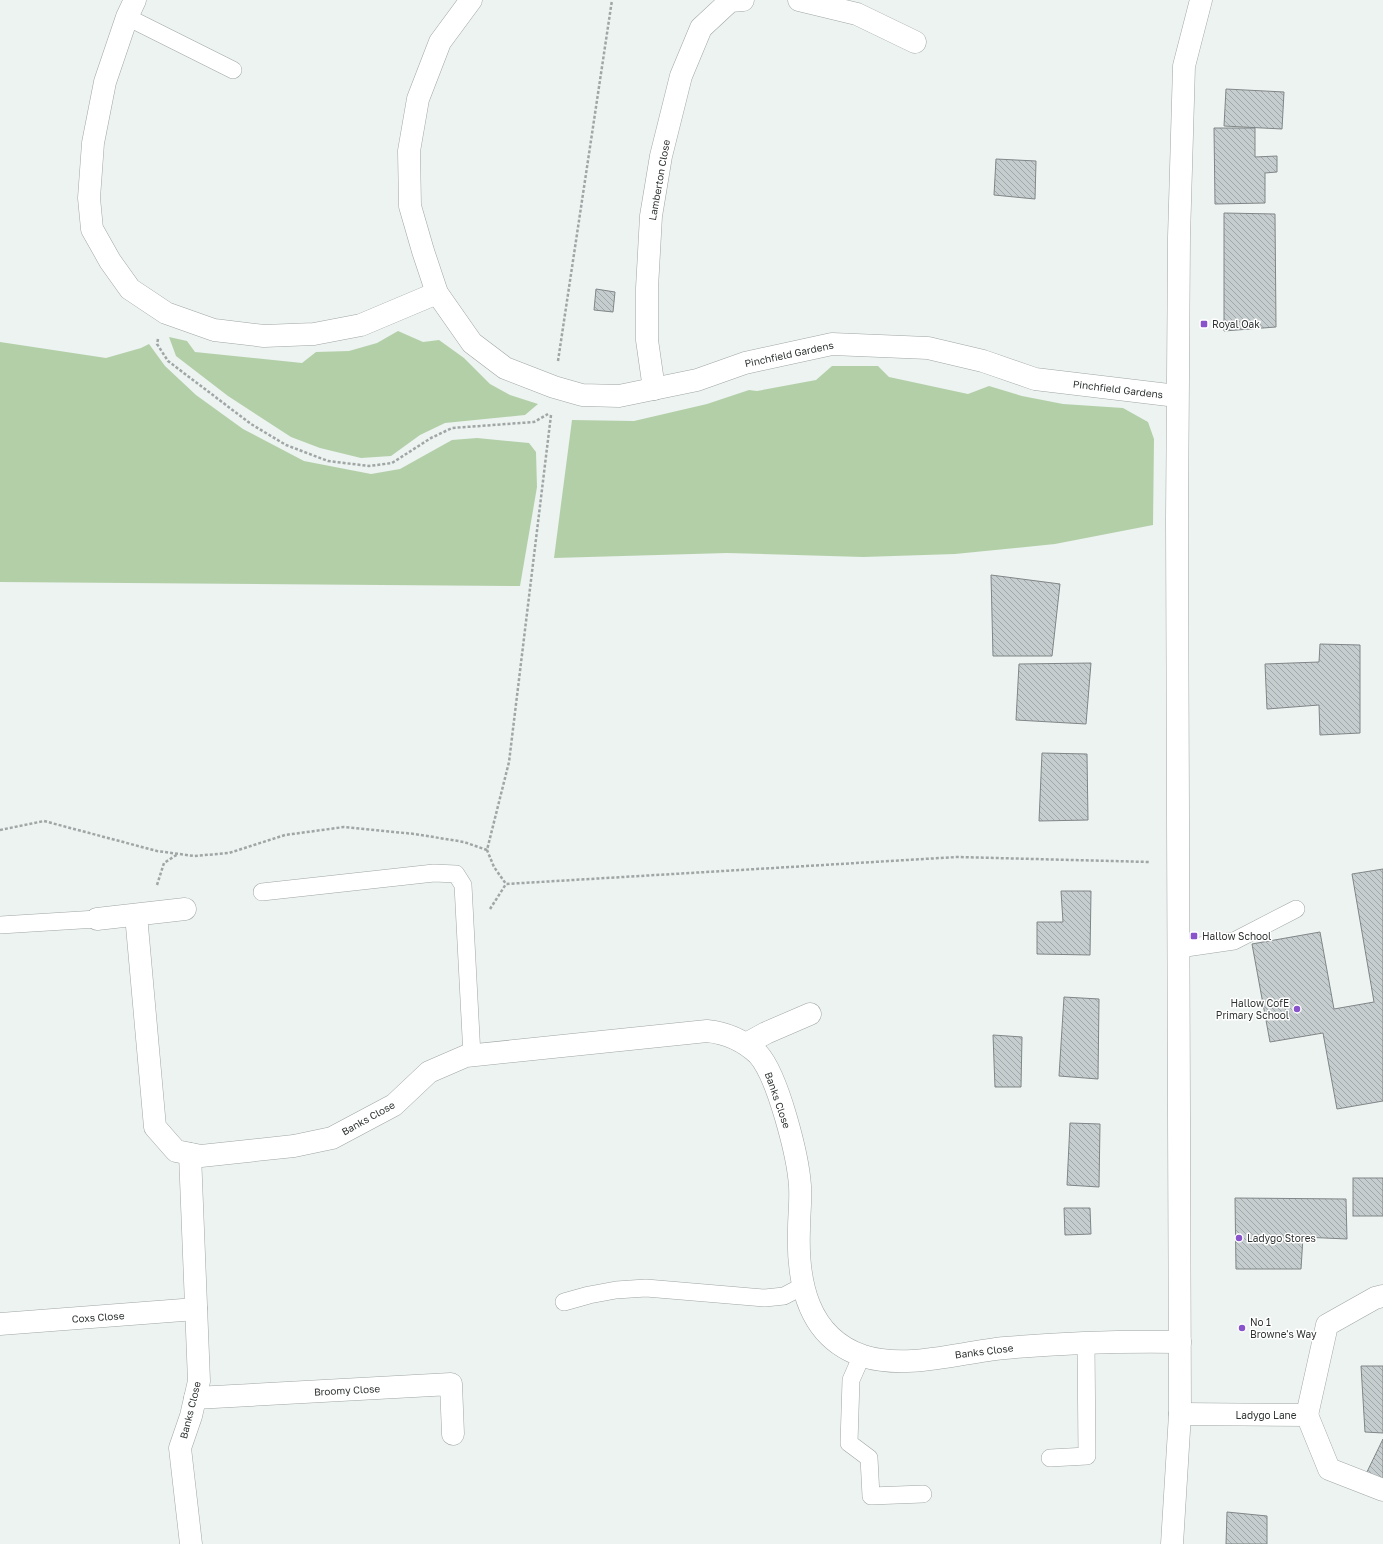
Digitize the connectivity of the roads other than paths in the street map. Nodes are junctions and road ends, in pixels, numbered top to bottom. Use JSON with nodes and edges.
{"nodes":[{"id":1,"x":471,"y":0,"type":"edge"},
{"id":2,"x":743,"y":0,"type":"edge"},
{"id":3,"x":799,"y":0,"type":"edge"},
{"id":4,"x":1201,"y":0,"type":"edge"},
{"id":5,"x":131,"y":9,"type":"edge"},
{"id":6,"x":915,"y":42,"type":"dead end"},
{"id":7,"x":233,"y":70,"type":"dead end"},
{"id":8,"x":437,"y":293,"type":"junction"},
{"id":9,"x":654,"y":389,"type":"junction"},
{"id":10,"x":1178,"y":396,"type":"junction"},
{"id":11,"x":262,"y":892,"type":"dead end"},
{"id":12,"x":185,"y":909,"type":"dead end"},
{"id":13,"x":1296,"y":909,"type":"dead end"},
{"id":14,"x":146,"y":914,"type":"junction"},
{"id":15,"x":97,"y":919,"type":"joint"},
{"id":16,"x":0,"y":925,"type":"edge"},
{"id":17,"x":1179,"y":949,"type":"junction"},
{"id":18,"x":810,"y":1014,"type":"dead end"},
{"id":19,"x":746,"y":1044,"type":"junction"},
{"id":20,"x":472,"y":1056,"type":"junction"},
{"id":21,"x":190,"y":1154,"type":"junction"},
{"id":22,"x":803,"y":1286,"type":"junction"},
{"id":23,"x":1383,"y":1296,"type":"edge"},
{"id":24,"x":564,"y":1302,"type":"dead end"},
{"id":25,"x":196,"y":1309,"type":"junction"},
{"id":26,"x":0,"y":1324,"type":"edge"},
{"id":27,"x":1086,"y":1342,"type":"junction"},
{"id":28,"x":1180,"y":1342,"type":"junction"},
{"id":29,"x":862,"y":1355,"type":"junction"},
{"id":30,"x":195,"y":1398,"type":"junction"},
{"id":31,"x":1180,"y":1414,"type":"junction"},
{"id":32,"x":1307,"y":1415,"type":"junction"},
{"id":33,"x":453,"y":1434,"type":"dead end"},
{"id":34,"x":1050,"y":1458,"type":"dead end"},
{"id":35,"x":1383,"y":1490,"type":"edge"},
{"id":36,"x":924,"y":1494,"type":"dead end"},
{"id":37,"x":191,"y":1544,"type":"edge"},
{"id":38,"x":1172,"y":1544,"type":"edge"}],
"edges":[{"from":1,"to":8,"type":"street","name":"Pinchfield Gardens"},
{"from":2,"to":9,"type":"street","name":"Lamberton Close"},
{"from":3,"to":6,"type":"street"},
{"from":4,"to":10,"type":"street"},
{"from":5,"to":7,"type":"lane"},
{"from":5,"to":8,"type":"street"},
{"from":8,"to":9,"type":"street","name":"Pinchfield Gardens"},
{"from":9,"to":10,"type":"street","name":"Pinchfield Gardens"},
{"from":10,"to":17,"type":"street"},
{"from":11,"to":20,"type":"lane"},
{"from":12,"to":14,"type":"street"},
{"from":13,"to":17,"type":"lane"},
{"from":14,"to":15,"type":"street"},
{"from":14,"to":21,"type":"street","name":"Banks Close"},
{"from":15,"to":16,"type":"lane"},
{"from":17,"to":28,"type":"street"},
{"from":18,"to":19,"type":"street"},
{"from":19,"to":20,"type":"street","name":"Banks Close"},
{"from":19,"to":22,"type":"street","name":"Banks Close"},
{"from":20,"to":21,"type":"street","name":"Banks Close"},
{"from":21,"to":25,"type":"street","name":"Banks Close"},
{"from":22,"to":24,"type":"lane"},
{"from":22,"to":29,"type":"street","name":"Banks Close"},
{"from":23,"to":32,"type":"street"},
{"from":25,"to":26,"type":"street","name":"Coxs Close"},
{"from":25,"to":30,"type":"street","name":"Banks Close"},
{"from":27,"to":28,"type":"street","name":"Banks Close"},
{"from":27,"to":29,"type":"street","name":"Banks Close"},
{"from":27,"to":34,"type":"lane"},
{"from":28,"to":31,"type":"street"},
{"from":29,"to":36,"type":"lane"},
{"from":30,"to":33,"type":"street","name":"Broomy Close"},
{"from":30,"to":37,"type":"street","name":"Banks Close"},
{"from":31,"to":32,"type":"street","name":"Ladygo Lane"},
{"from":31,"to":38,"type":"street"},
{"from":32,"to":35,"type":"street","name":"Ladygo Lane"}]}
